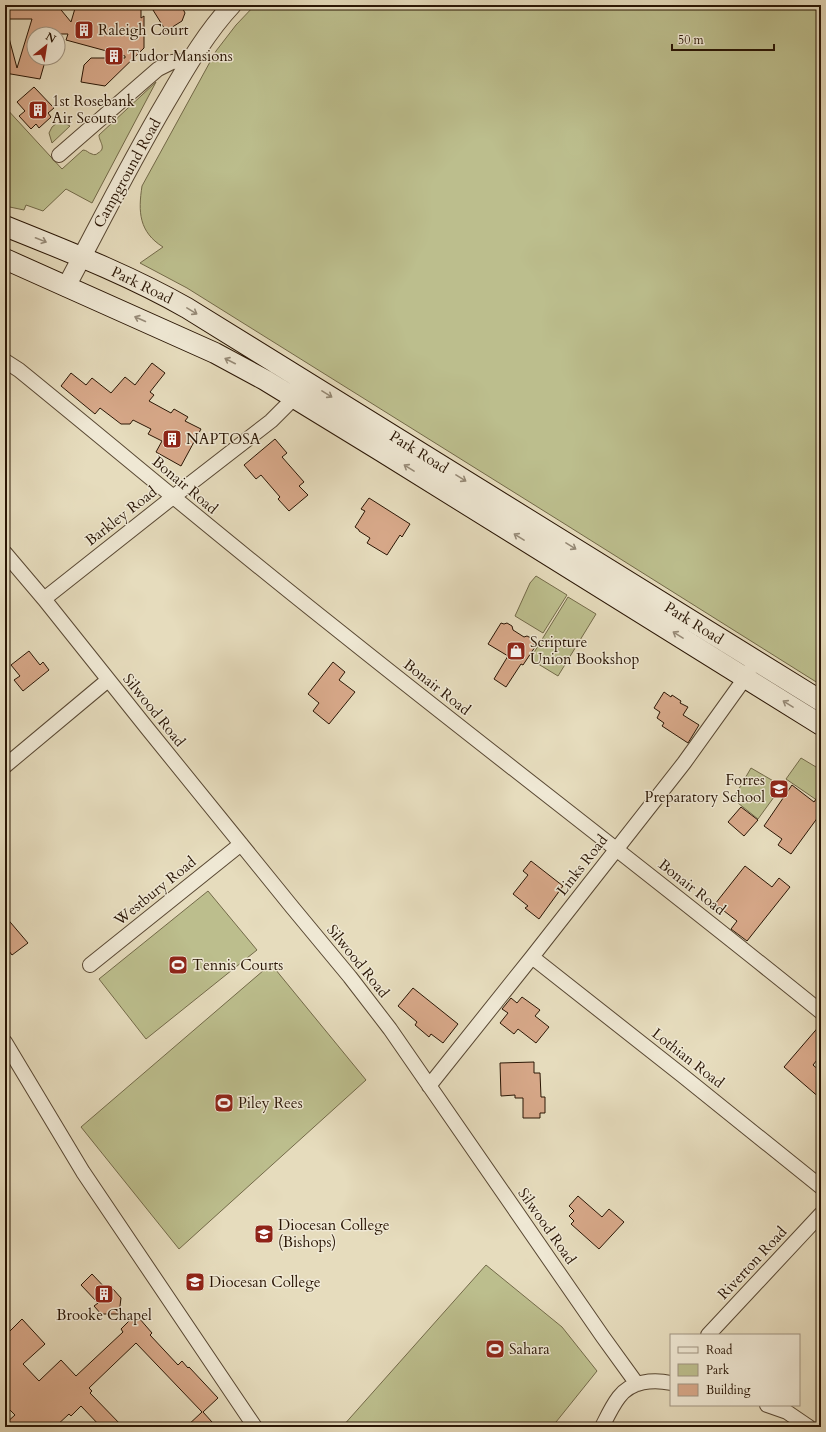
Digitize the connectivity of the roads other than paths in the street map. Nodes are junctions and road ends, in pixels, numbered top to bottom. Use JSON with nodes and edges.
{"nodes":[{"id":1,"x":224,"y":8,"type":"edge"},
{"id":2,"x":190,"y":61,"type":"junction"},
{"id":3,"x":59,"y":155,"type":"dead end"},
{"id":4,"x":5,"y":226,"type":"edge"},
{"id":5,"x":82,"y":257,"type":"junction"},
{"id":6,"x":5,"y":259,"type":"edge"},
{"id":7,"x":66,"y":287,"type":"junction"},
{"id":8,"x":5,"y":361,"type":"edge"},
{"id":9,"x":309,"y":383,"type":"junction"},
{"id":10,"x":294,"y":398,"type":"junction"},
{"id":11,"x":172,"y":497,"type":"junction"},
{"id":12,"x":5,"y":553,"type":"edge"},
{"id":13,"x":44,"y":599,"type":"junction"},
{"id":14,"x":756,"y":661,"type":"junction"},
{"id":15,"x":745,"y":677,"type":"junction"},
{"id":16,"x":108,"y":680,"type":"junction"},
{"id":17,"x":821,"y":701,"type":"edge"},
{"id":18,"x":821,"y":725,"type":"edge"},
{"id":19,"x":5,"y":766,"type":"edge"},
{"id":20,"x":240,"y":844,"type":"junction"},
{"id":21,"x":616,"y":850,"type":"junction"},
{"id":22,"x":532,"y":958,"type":"junction"},
{"id":23,"x":90,"y":965,"type":"dead end"},
{"id":24,"x":821,"y":1012,"type":"edge"},
{"id":25,"x":5,"y":1042,"type":"edge"},
{"id":26,"x":429,"y":1086,"type":"junction"},
{"id":27,"x":821,"y":1187,"type":"edge"},
{"id":28,"x":821,"y":1214,"type":"edge"},
{"id":29,"x":709,"y":1334,"type":"edge"},
{"id":30,"x":669,"y":1380,"type":"edge"},
{"id":31,"x":637,"y":1384,"type":"junction"},
{"id":32,"x":770,"y":1406,"type":"edge"},
{"id":33,"x":255,"y":1427,"type":"edge"},
{"id":34,"x":602,"y":1427,"type":"edge"},
{"id":35,"x":809,"y":1427,"type":"edge"}],
"edges":[{"from":1,"to":2,"type":"street","name":"Campground Road"},
{"from":2,"to":3,"type":"street"},
{"from":2,"to":5,"type":"street","name":"Campground Road"},
{"from":4,"to":5,"type":"main road","name":"Park Road","one_way":true},
{"from":5,"to":7,"type":"street","name":"Campground Road"},
{"from":5,"to":9,"type":"main road","name":"Park Road","one_way":true},
{"from":6,"to":7,"type":"main road","name":"Park Road"},
{"from":10,"to":7,"type":"main road","name":"Park Road","one_way":true},
{"from":8,"to":11,"type":"street","name":"Bonair Road"},
{"from":9,"to":10,"type":"street","name":"Barkley Road"},
{"from":9,"to":14,"type":"main road","name":"Park Road","one_way":true},
{"from":10,"to":11,"type":"street","name":"Barkley Road"},
{"from":15,"to":10,"type":"main road","name":"Park Road","one_way":true},
{"from":11,"to":13,"type":"street","name":"Barkley Road"},
{"from":11,"to":21,"type":"street","name":"Bonair Road"},
{"from":12,"to":13,"type":"street","name":"Silwood Road"},
{"from":13,"to":16,"type":"street","name":"Silwood Road"},
{"from":14,"to":15,"type":"street","name":"Links Road"},
{"from":14,"to":17,"type":"main road","name":"Park Road"},
{"from":18,"to":15,"type":"main road","name":"Park Road","one_way":true},
{"from":15,"to":21,"type":"street","name":"Links Road"},
{"from":16,"to":19,"type":"street"},
{"from":16,"to":20,"type":"street","name":"Silwood Road"},
{"from":20,"to":23,"type":"street","name":"Westbury Road"},
{"from":20,"to":26,"type":"street","name":"Silwood Road"},
{"from":21,"to":22,"type":"street","name":"Links Road"},
{"from":21,"to":24,"type":"street","name":"Bonair Road"},
{"from":22,"to":26,"type":"street","name":"Links Road"},
{"from":22,"to":27,"type":"street","name":"Lothian Road"},
{"from":25,"to":33,"type":"street"},
{"from":26,"to":31,"type":"street","name":"Silwood Road"},
{"from":28,"to":29,"type":"street","name":"Riverton Road"},
{"from":30,"to":31,"type":"street"},
{"from":31,"to":34,"type":"street"},
{"from":32,"to":35,"type":"street"}]}
